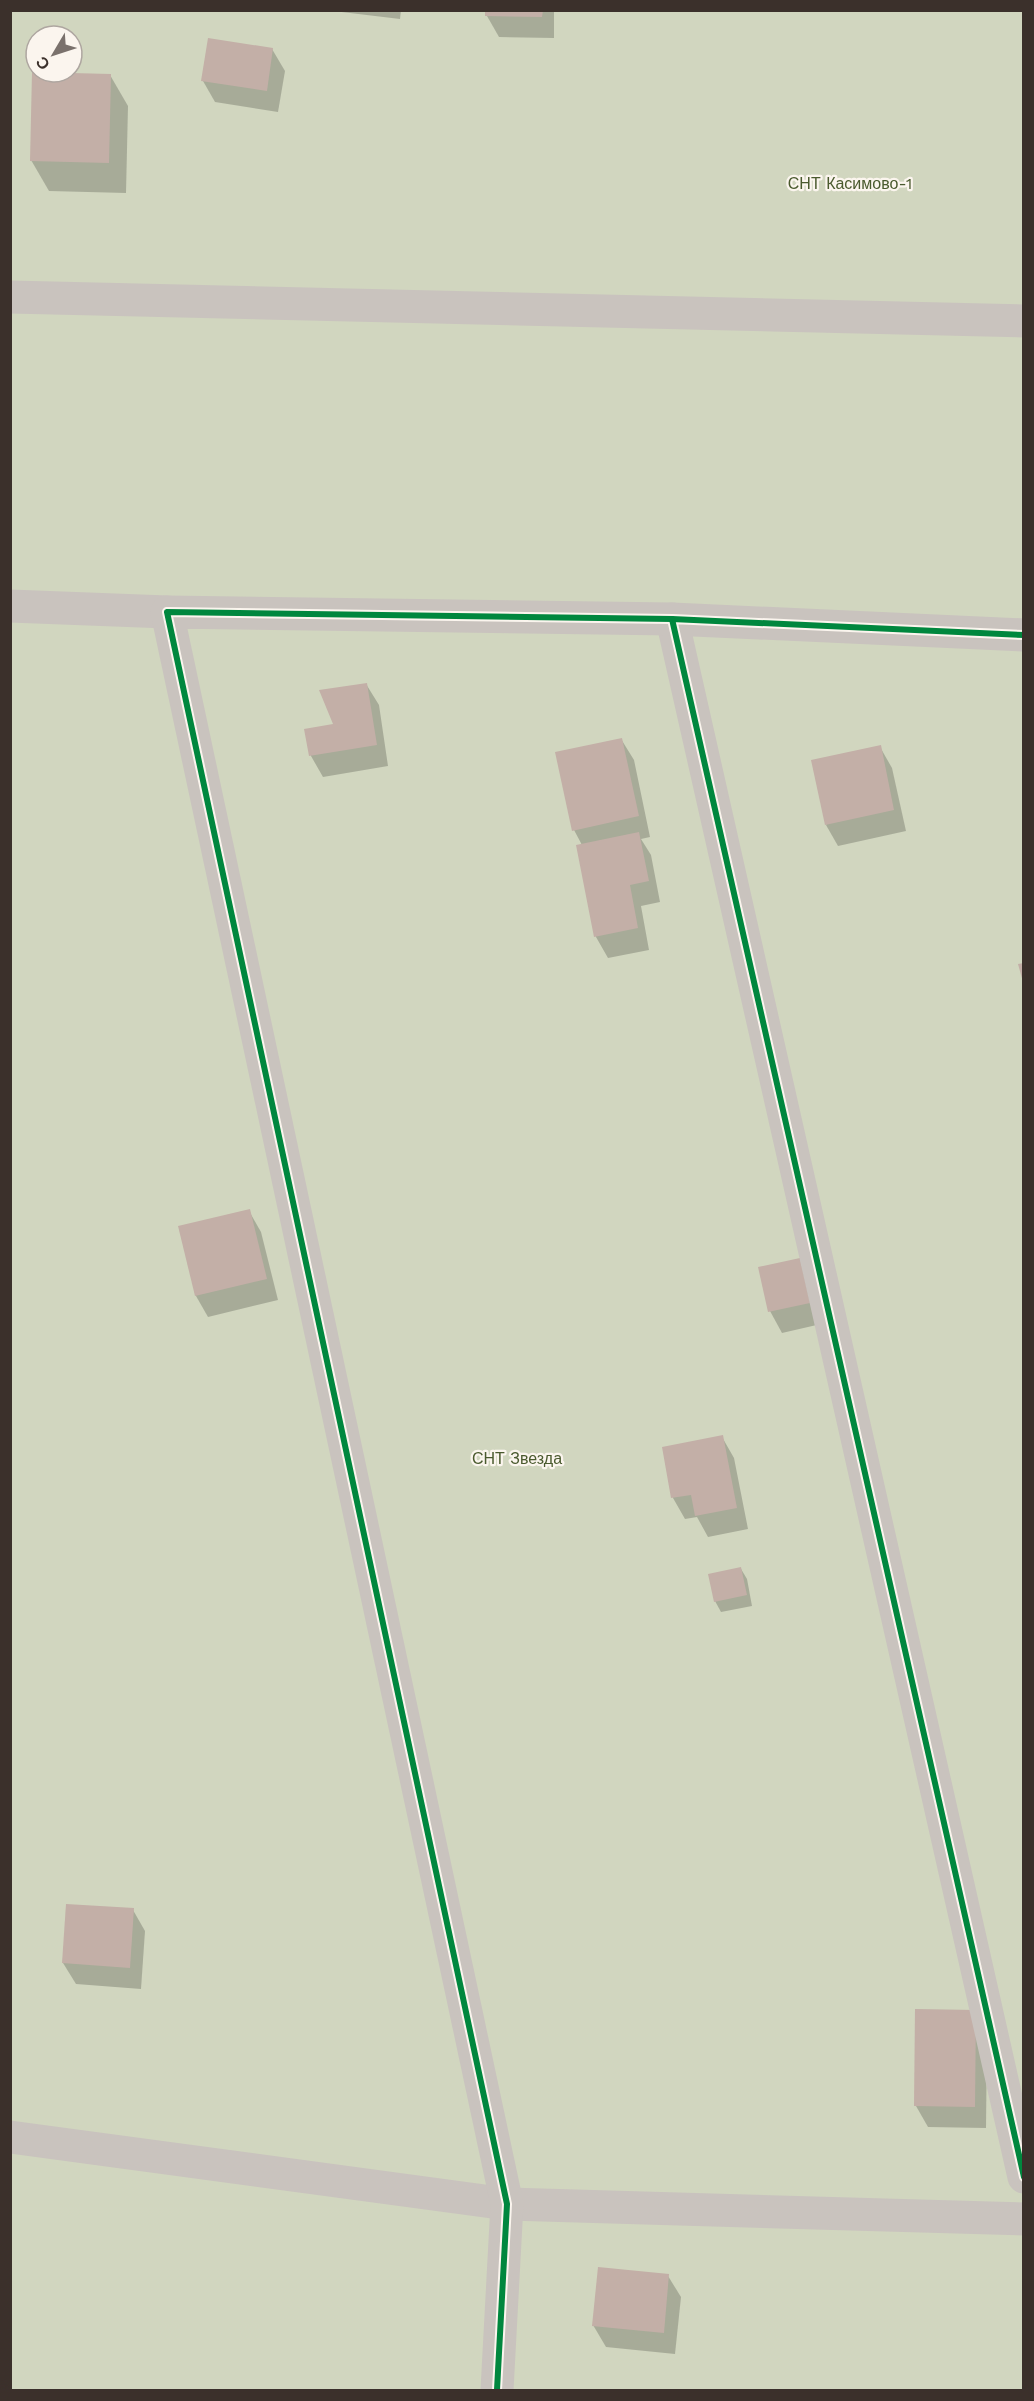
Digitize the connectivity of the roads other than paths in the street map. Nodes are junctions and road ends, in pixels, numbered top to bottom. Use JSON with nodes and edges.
{"nodes":[{"id":1,"x":10,"y":297,"type":"edge"},
{"id":2,"x":1023,"y":321,"type":"edge"},
{"id":3,"x":10,"y":606,"type":"edge"},
{"id":4,"x":166,"y":612,"type":"junction"},
{"id":5,"x":672,"y":618,"type":"junction"},
{"id":6,"x":1023,"y":635,"type":"edge"},
{"id":7,"x":10,"y":2137,"type":"edge"},
{"id":8,"x":1023,"y":2177,"type":"edge"},
{"id":9,"x":507,"y":2204,"type":"junction"},
{"id":10,"x":1023,"y":2219,"type":"edge"},
{"id":11,"x":498,"y":2391,"type":"edge"}],
"edges":[{"from":1,"to":2,"type":"street"},
{"from":3,"to":4,"type":"street"},
{"from":4,"to":5,"type":"street"},
{"from":4,"to":9,"type":"street"},
{"from":5,"to":6,"type":"street"},
{"from":5,"to":8,"type":"street"},
{"from":7,"to":9,"type":"street"},
{"from":9,"to":10,"type":"street"},
{"from":9,"to":11,"type":"street"}]}
